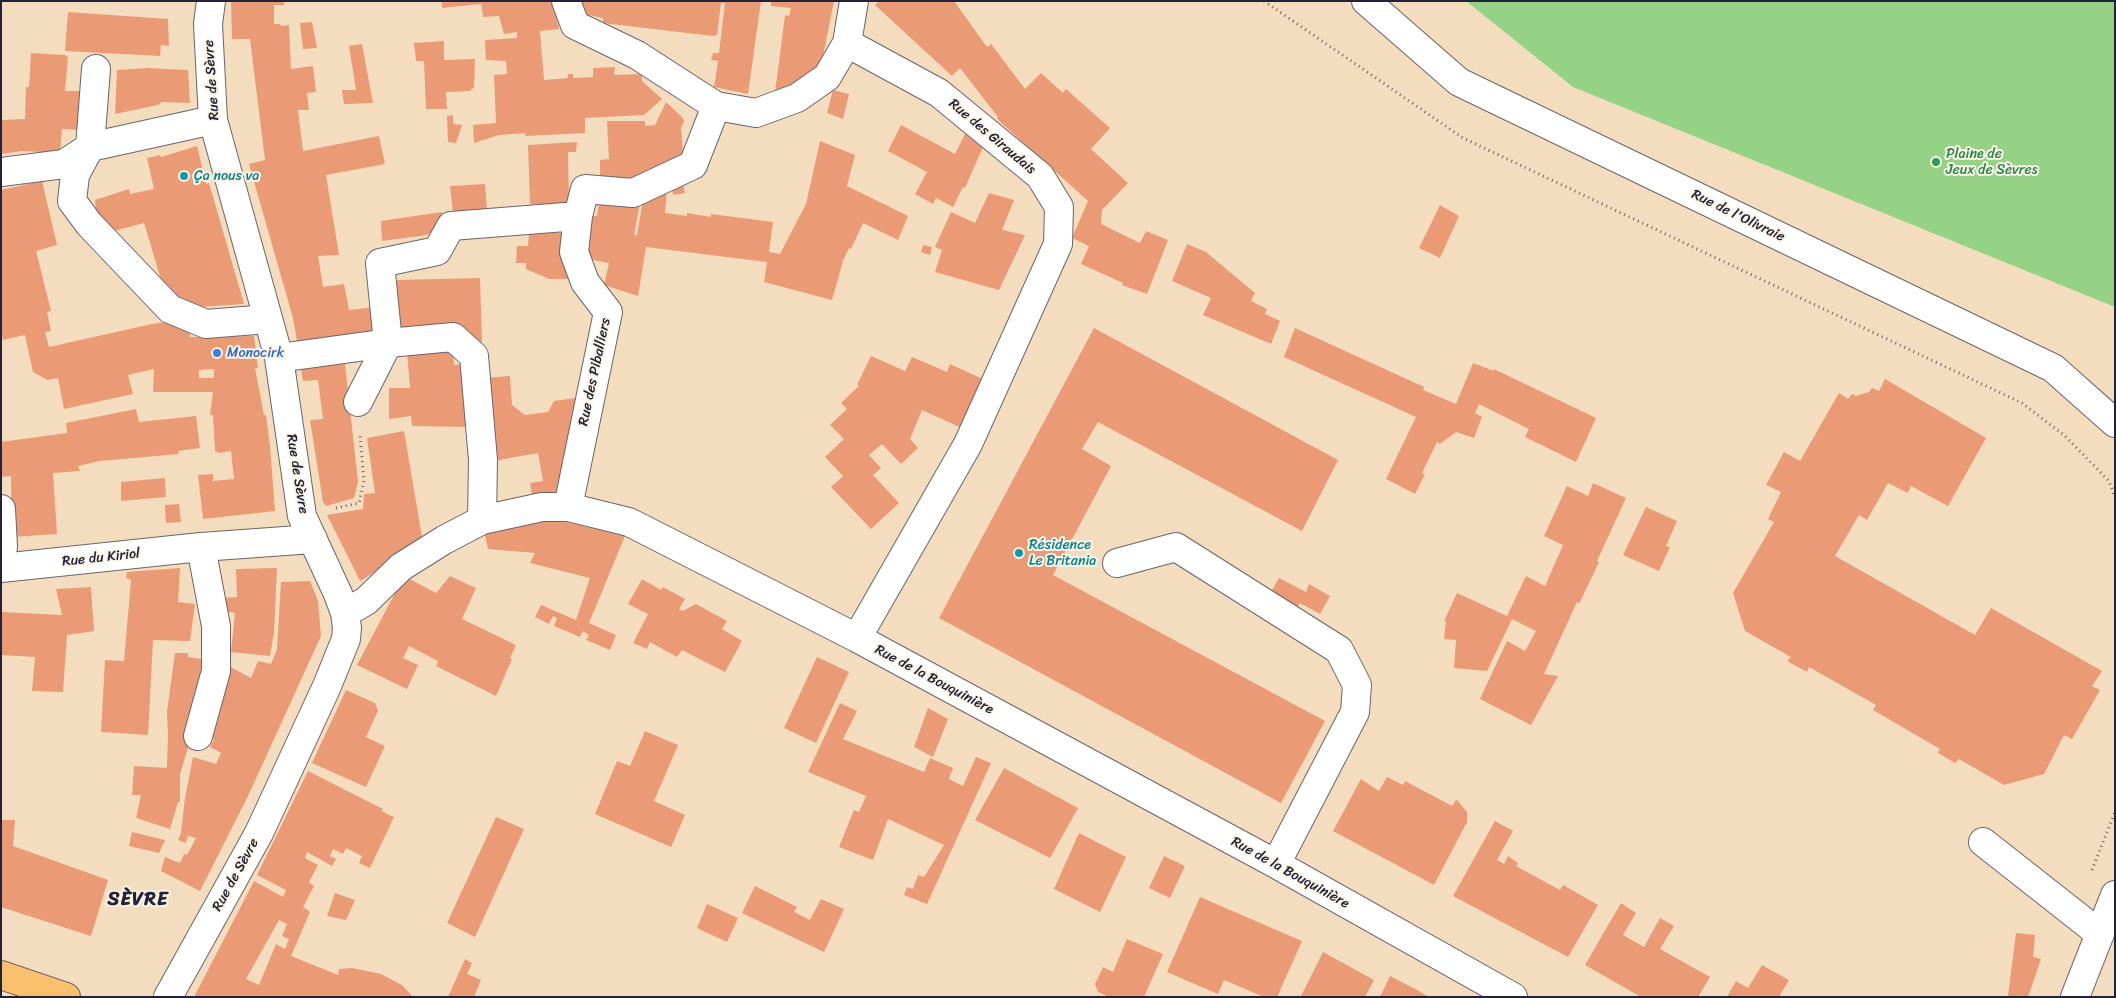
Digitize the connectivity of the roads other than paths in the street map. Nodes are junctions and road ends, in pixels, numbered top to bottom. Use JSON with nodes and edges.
{"nodes":[{"id":1,"x":211,"y":1,"type":"edge"},
{"id":2,"x":566,"y":1,"type":"edge"},
{"id":3,"x":854,"y":1,"type":"edge"},
{"id":4,"x":1366,"y":1,"type":"edge"},
{"id":5,"x":847,"y":43,"type":"junction"},
{"id":6,"x":96,"y":69,"type":"dead end"},
{"id":7,"x":716,"y":106,"type":"junction"},
{"id":8,"x":213,"y":120,"type":"junction"},
{"id":9,"x":90,"y":147,"type":"junction"},
{"id":10,"x":1,"y":172,"type":"edge"},
{"id":11,"x":578,"y":216,"type":"junction"},
{"id":12,"x":268,"y":318,"type":"junction"},
{"id":13,"x":388,"y":343,"type":"junction"},
{"id":14,"x":279,"y":358,"type":"junction"},
{"id":15,"x":358,"y":402,"type":"road end"},
{"id":16,"x":2115,"y":422,"type":"edge"},
{"id":17,"x":568,"y":507,"type":"junction"},
{"id":18,"x":1,"y":510,"type":"edge"},
{"id":19,"x":482,"y":520,"type":"junction"},
{"id":20,"x":308,"y":527,"type":"junction"},
{"id":21,"x":201,"y":547,"type":"junction"},
{"id":22,"x":1,"y":557,"type":"edge"},
{"id":23,"x":1117,"y":563,"type":"dead end"},
{"id":24,"x":1,"y":568,"type":"edge"},
{"id":25,"x":345,"y":614,"type":"junction"},
{"id":26,"x":857,"y":638,"type":"junction"},
{"id":27,"x":198,"y":736,"type":"dead end"},
{"id":28,"x":1983,"y":842,"type":"dead end"},
{"id":29,"x":1276,"y":864,"type":"junction"},
{"id":30,"x":2115,"y":895,"type":"edge"},
{"id":31,"x":2100,"y":934,"type":"junction"},
{"id":32,"x":1,"y":974,"type":"edge"},
{"id":33,"x":66,"y":997,"type":"edge"},
{"id":34,"x":168,"y":997,"type":"edge"},
{"id":35,"x":1513,"y":997,"type":"edge"},
{"id":36,"x":2076,"y":997,"type":"edge"}],
"edges":[{"from":1,"to":8,"type":"street","name":"Rue de Sèvre"},
{"from":2,"to":7,"type":"street"},
{"from":3,"to":5,"type":"street"},
{"from":4,"to":16,"type":"street","name":"Rue de l'Olivraie"},
{"from":5,"to":7,"type":"street"},
{"from":5,"to":26,"type":"street","name":"Rue des Giraudais"},
{"from":6,"to":9,"type":"street"},
{"from":7,"to":11,"type":"street","name":"Rue des Piballiers"},
{"from":8,"to":9,"type":"street"},
{"from":8,"to":12,"type":"street","name":"Rue de Sèvre"},
{"from":9,"to":10,"type":"street"},
{"from":9,"to":12,"type":"street"},
{"from":11,"to":13,"type":"street"},
{"from":11,"to":17,"type":"street","name":"Rue des Piballiers"},
{"from":12,"to":14,"type":"street","name":"Rue de Sèvre"},
{"from":13,"to":14,"type":"street"},
{"from":13,"to":15,"type":"street"},
{"from":13,"to":19,"type":"street"},
{"from":14,"to":20,"type":"street","name":"Rue de Sèvre"},
{"from":17,"to":19,"type":"street","name":"Rue de la Bouquinière"},
{"from":17,"to":26,"type":"street","name":"Rue de la Bouquinière"},
{"from":18,"to":22,"type":"street"},
{"from":19,"to":25,"type":"street","name":"Rue de la Bouquinière"},
{"from":20,"to":21,"type":"street","name":"Rue du Kiriol"},
{"from":20,"to":25,"type":"street","name":"Rue de Sèvre"},
{"from":21,"to":24,"type":"street","name":"Rue du Kiriol"},
{"from":21,"to":27,"type":"street"},
{"from":23,"to":29,"type":"street"},
{"from":25,"to":34,"type":"street","name":"Rue de Sèvre"},
{"from":26,"to":29,"type":"street","name":"Rue de la Bouquinière"},
{"from":28,"to":31,"type":"street"},
{"from":29,"to":35,"type":"street","name":"Rue de la Bouquinière"},
{"from":30,"to":31,"type":"street"},
{"from":31,"to":36,"type":"street"},
{"from":32,"to":33,"type":"main road"}]}
